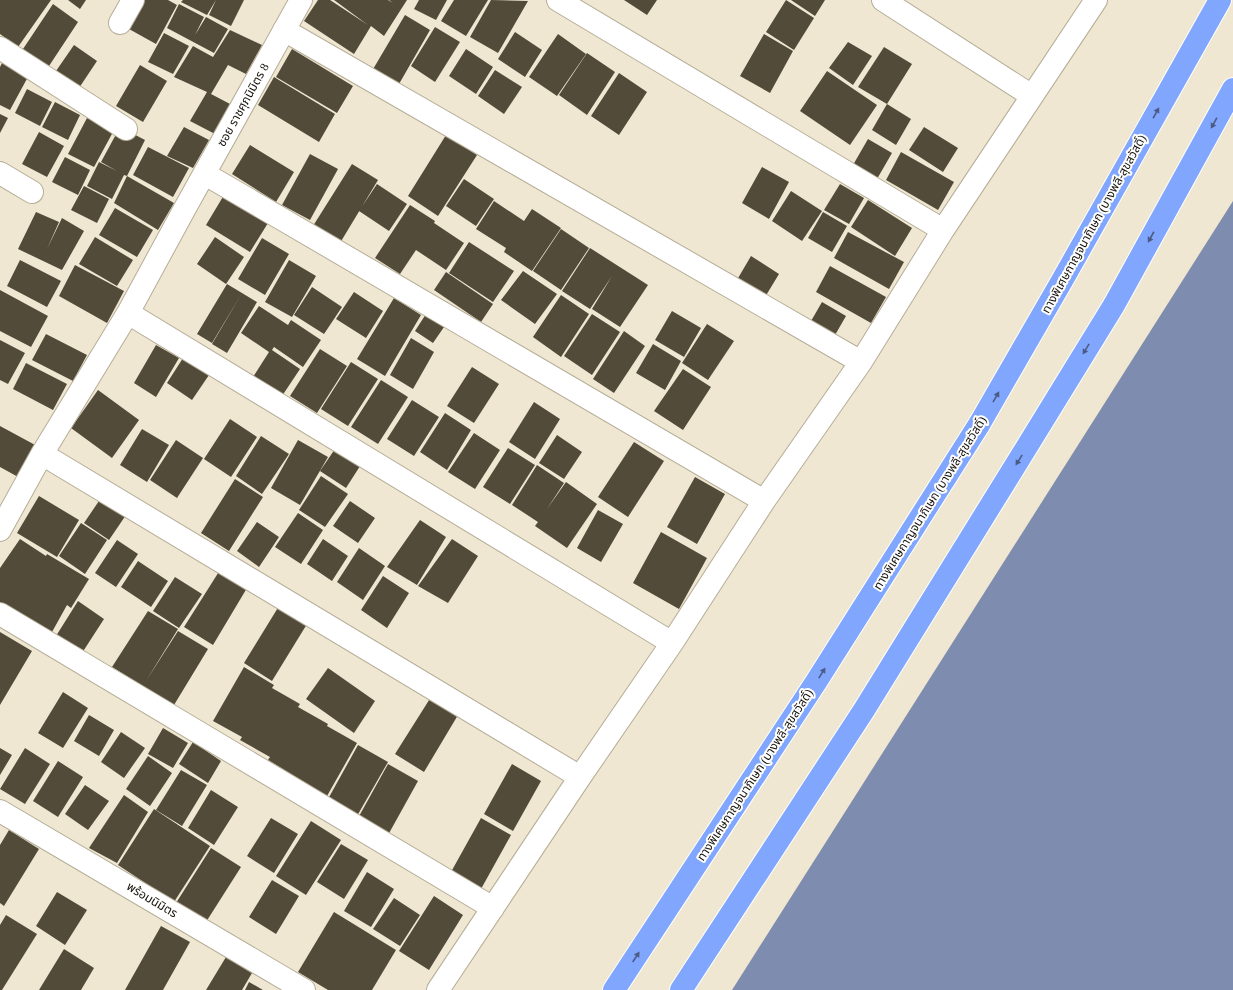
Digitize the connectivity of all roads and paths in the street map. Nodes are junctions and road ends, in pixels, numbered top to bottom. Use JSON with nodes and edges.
{"nodes":[{"id":1,"x":133,"y":0,"type":"edge"},
{"id":2,"x":301,"y":0,"type":"edge"},
{"id":3,"x":558,"y":0,"type":"edge"},
{"id":4,"x":1096,"y":0,"type":"edge"},
{"id":5,"x":1220,"y":0,"type":"edge"},
{"id":6,"x":888,"y":1,"type":"edge"},
{"id":7,"x":120,"y":23,"type":"dead end"},
{"id":8,"x":284,"y":30,"type":"junction"},
{"id":9,"x":0,"y":48,"type":"edge"},
{"id":10,"x":1233,"y":89,"type":"edge"},
{"id":11,"x":1032,"y":96,"type":"junction"},
{"id":12,"x":126,"y":129,"type":"dead end"},
{"id":13,"x":0,"y":173,"type":"edge"},
{"id":14,"x":205,"y":174,"type":"junction"},
{"id":15,"x":32,"y":192,"type":"dead end"},
{"id":16,"x":943,"y":230,"type":"junction"},
{"id":17,"x":128,"y":313,"type":"junction"},
{"id":18,"x":861,"y":362,"type":"junction"},
{"id":19,"x":42,"y":454,"type":"junction"},
{"id":20,"x":764,"y":501,"type":"junction"},
{"id":21,"x":0,"y":530,"type":"edge"},
{"id":22,"x":0,"y":614,"type":"edge"},
{"id":23,"x":672,"y":643,"type":"junction"},
{"id":24,"x":580,"y":777,"type":"junction"},
{"id":25,"x":0,"y":811,"type":"edge"},
{"id":26,"x":493,"y":908,"type":"junction"},
{"id":27,"x":304,"y":990,"type":"edge"},
{"id":28,"x":438,"y":990,"type":"edge"},
{"id":29,"x":614,"y":990,"type":"edge"},
{"id":30,"x":682,"y":990,"type":"edge"}],
"edges":[{"from":1,"to":7,"type":"street"},
{"from":2,"to":8,"type":"street","name":"ซอย ราชศุภนิมิตร 8"},
{"from":3,"to":16,"type":"street"},
{"from":4,"to":11,"type":"street"},
{"from":29,"to":5,"type":"highway","name":"ทางพิเศษกาญจนาภิเษก (บางพลี-สุขสวัสดิ์)","one_way":true},
{"from":6,"to":11,"type":"street"},
{"from":8,"to":14,"type":"street","name":"ซอย ราชศุภนิมิตร 8"},
{"from":8,"to":18,"type":"street"},
{"from":9,"to":12,"type":"street"},
{"from":10,"to":30,"type":"highway","one_way":true},
{"from":11,"to":16,"type":"street"},
{"from":13,"to":15,"type":"street"},
{"from":14,"to":17,"type":"street","name":"ซอย ราชศุภนิมิตร 8"},
{"from":14,"to":20,"type":"street"},
{"from":16,"to":18,"type":"street"},
{"from":17,"to":19,"type":"street","name":"ซอย ราชศุภนิมิตร 8"},
{"from":17,"to":23,"type":"street"},
{"from":18,"to":20,"type":"street"},
{"from":19,"to":21,"type":"street","name":"ซอย ราชศุภนิมิตร 8"},
{"from":19,"to":24,"type":"street"},
{"from":20,"to":23,"type":"street"},
{"from":22,"to":26,"type":"street"},
{"from":23,"to":24,"type":"street"},
{"from":24,"to":26,"type":"street"},
{"from":25,"to":27,"type":"street","name":"พร้อมนิมิตร"},
{"from":26,"to":28,"type":"street"}]}
